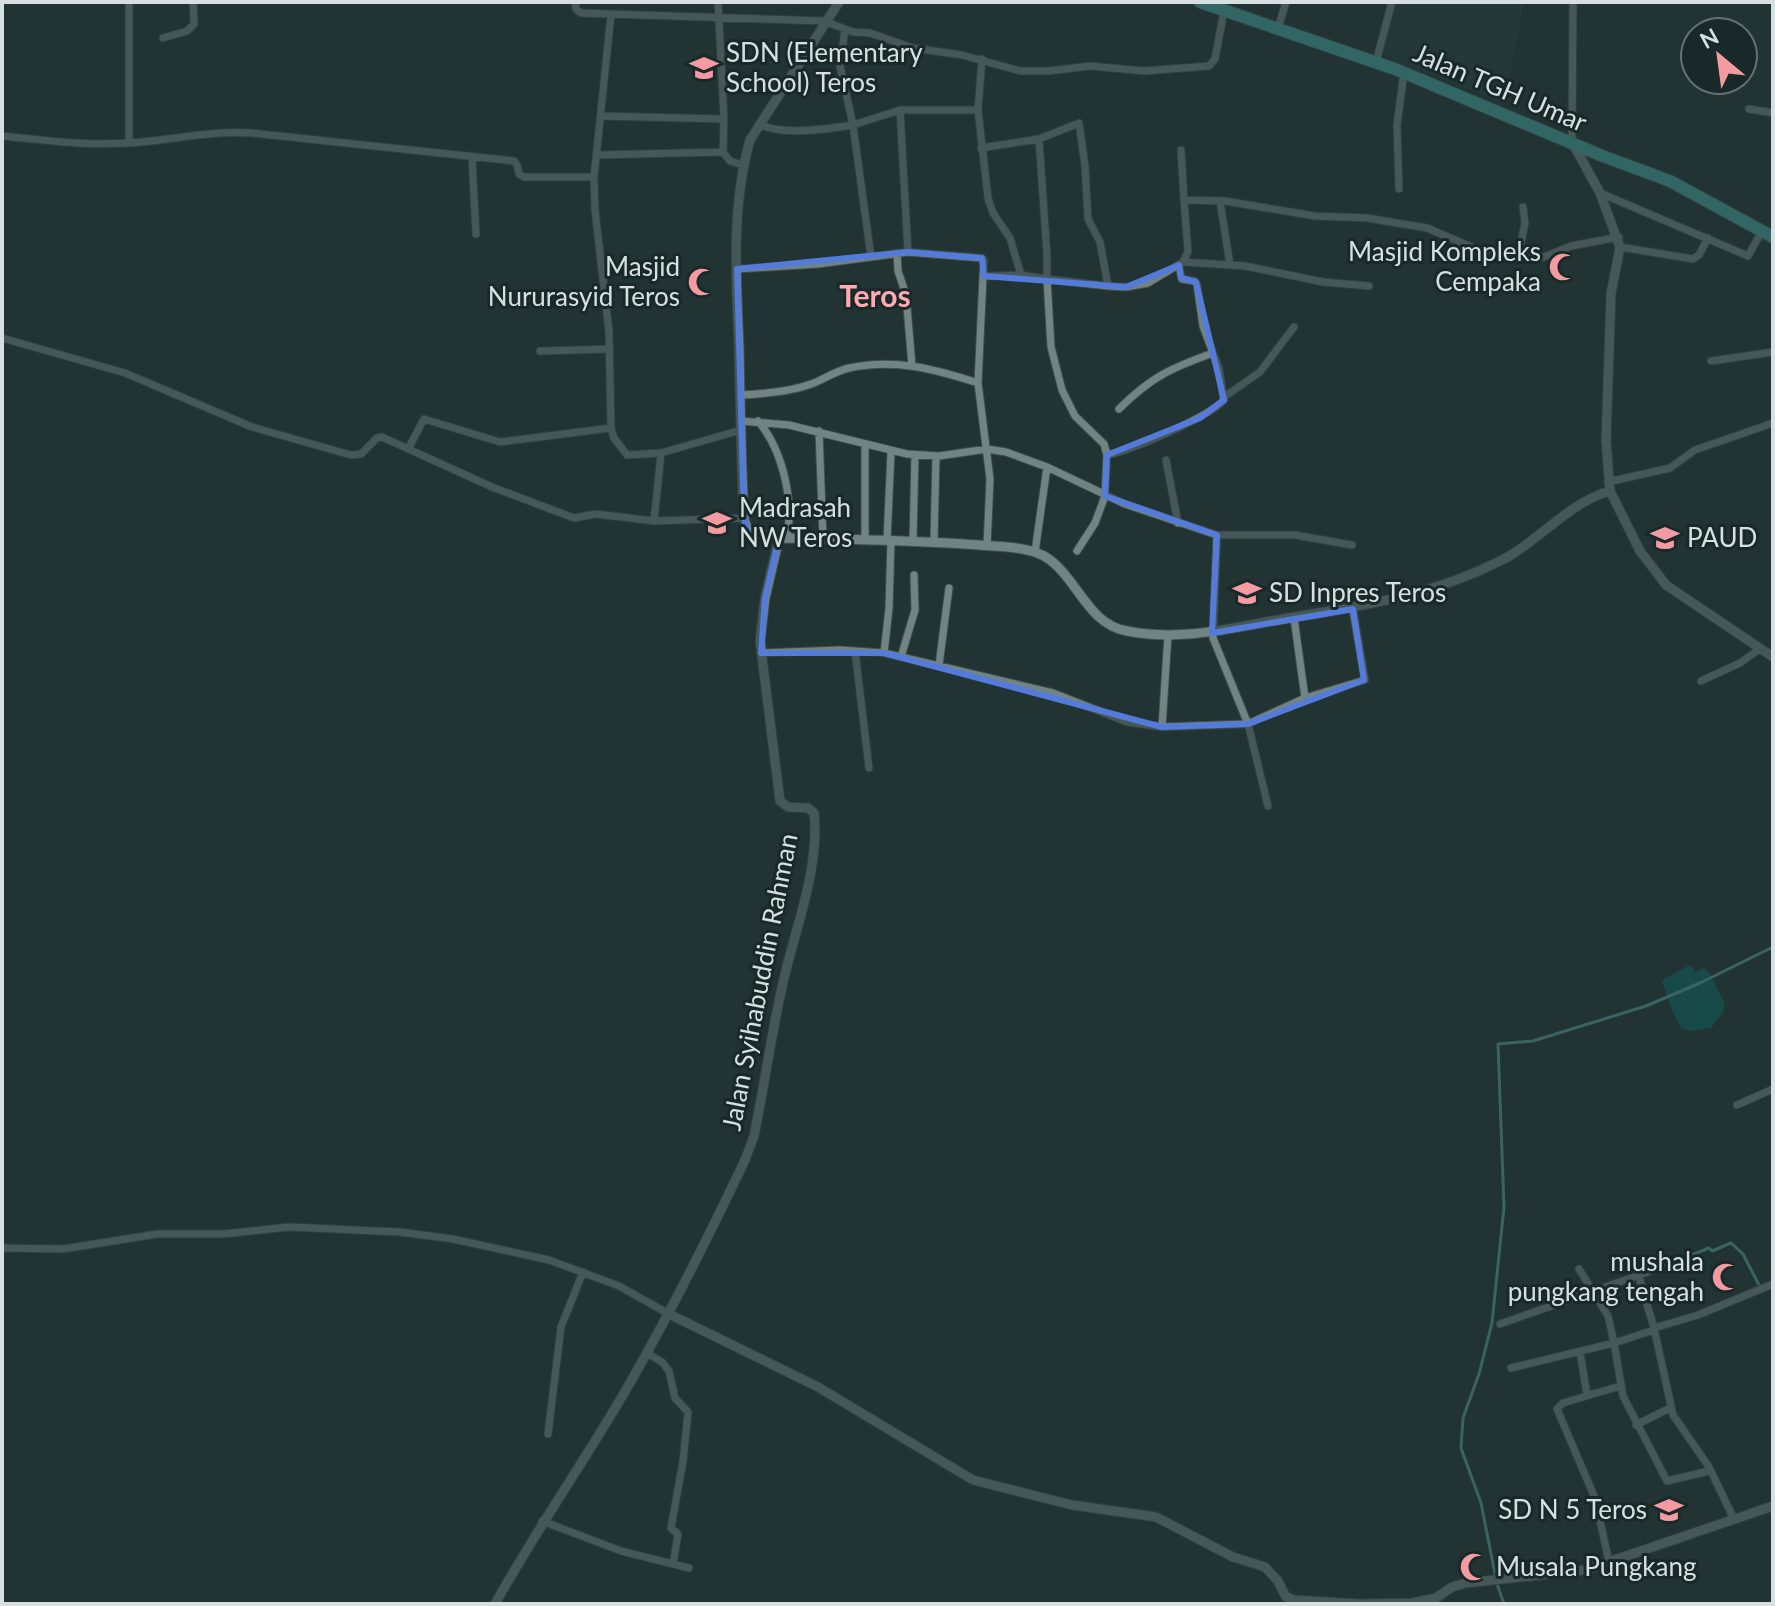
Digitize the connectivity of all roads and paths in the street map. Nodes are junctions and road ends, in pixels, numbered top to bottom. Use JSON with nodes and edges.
{"nodes":[{"id":1,"x":129,"y":2,"type":"edge"},
{"id":2,"x":193,"y":2,"type":"edge"},
{"id":3,"x":575,"y":2,"type":"edge"},
{"id":4,"x":718,"y":2,"type":"edge"},
{"id":5,"x":839,"y":2,"type":"edge"},
{"id":6,"x":1200,"y":2,"type":"edge"},
{"id":7,"x":1286,"y":2,"type":"edge"},
{"id":8,"x":1392,"y":2,"type":"edge"},
{"id":9,"x":1573,"y":2,"type":"edge"},
{"id":10,"x":1224,"y":11,"type":"junction"},
{"id":11,"x":611,"y":15,"type":"junction"},
{"id":12,"x":719,"y":16,"type":"junction"},
{"id":13,"x":828,"y":21,"type":"junction"},
{"id":14,"x":1278,"y":28,"type":"junction"},
{"id":15,"x":845,"y":29,"type":"junction"},
{"id":16,"x":163,"y":38,"type":"dead end"},
{"id":17,"x":982,"y":59,"type":"junction"},
{"id":18,"x":1376,"y":62,"type":"junction"},
{"id":19,"x":1404,"y":72,"type":"junction"},
{"id":20,"x":1749,"y":109,"type":"dead end"},
{"id":21,"x":900,"y":110,"type":"junction"},
{"id":22,"x":978,"y":110,"type":"junction"},
{"id":23,"x":1773,"y":113,"type":"edge"},
{"id":24,"x":601,"y":116,"type":"junction"},
{"id":25,"x":724,"y":119,"type":"junction"},
{"id":26,"x":759,"y":124,"type":"junction"},
{"id":27,"x":853,"y":125,"type":"junction"},
{"id":28,"x":2,"y":136,"type":"edge"},
{"id":29,"x":1039,"y":139,"type":"junction"},
{"id":30,"x":1572,"y":142,"type":"junction"},
{"id":31,"x":129,"y":143,"type":"junction"},
{"id":32,"x":981,"y":148,"type":"junction"},
{"id":33,"x":1181,"y":150,"type":"dead end"},
{"id":34,"x":723,"y":152,"type":"junction"},
{"id":35,"x":596,"y":155,"type":"junction"},
{"id":36,"x":472,"y":158,"type":"junction"},
{"id":37,"x":743,"y":165,"type":"junction"},
{"id":38,"x":594,"y":177,"type":"junction"},
{"id":39,"x":1399,"y":189,"type":"dead end"},
{"id":40,"x":1600,"y":193,"type":"junction"},
{"id":41,"x":1184,"y":200,"type":"junction"},
{"id":42,"x":1220,"y":201,"type":"junction"},
{"id":43,"x":1523,"y":207,"type":"dead end"},
{"id":44,"x":476,"y":234,"type":"dead end"},
{"id":45,"x":1767,"y":234,"type":"edge"},
{"id":46,"x":1708,"y":238,"type":"junction"},
{"id":47,"x":1619,"y":242,"type":"junction"},
{"id":48,"x":908,"y":252,"type":"junction"},
{"id":49,"x":897,"y":253,"type":"junction"},
{"id":50,"x":871,"y":257,"type":"junction"},
{"id":51,"x":1518,"y":257,"type":"junction"},
{"id":52,"x":1181,"y":264,"type":"junction"},
{"id":53,"x":1230,"y":265,"type":"junction"},
{"id":54,"x":737,"y":269,"type":"junction"},
{"id":55,"x":1021,"y":275,"type":"junction"},
{"id":56,"x":983,"y":276,"type":"junction"},
{"id":57,"x":1047,"y":279,"type":"junction"},
{"id":58,"x":1108,"y":286,"type":"junction"},
{"id":59,"x":1369,"y":286,"type":"dead end"},
{"id":60,"x":1294,"y":327,"type":"dead end"},
{"id":61,"x":2,"y":338,"type":"edge"},
{"id":62,"x":610,"y":349,"type":"junction"},
{"id":63,"x":540,"y":351,"type":"dead end"},
{"id":64,"x":1773,"y":352,"type":"edge"},
{"id":65,"x":1213,"y":353,"type":"junction"},
{"id":66,"x":1711,"y":361,"type":"dead end"},
{"id":67,"x":912,"y":366,"type":"junction"},
{"id":68,"x":978,"y":383,"type":"junction"},
{"id":69,"x":740,"y":395,"type":"junction"},
{"id":70,"x":1224,"y":397,"type":"junction"},
{"id":71,"x":1119,"y":409,"type":"dead end"},
{"id":72,"x":758,"y":421,"type":"junction"},
{"id":73,"x":1773,"y":423,"type":"edge"},
{"id":74,"x":741,"y":426,"type":"junction"},
{"id":75,"x":611,"y":428,"type":"junction"},
{"id":76,"x":819,"y":431,"type":"junction"},
{"id":77,"x":865,"y":445,"type":"junction"},
{"id":78,"x":408,"y":449,"type":"junction"},
{"id":79,"x":987,"y":449,"type":"junction"},
{"id":80,"x":891,"y":452,"type":"junction"},
{"id":81,"x":661,"y":453,"type":"junction"},
{"id":82,"x":915,"y":455,"type":"junction"},
{"id":83,"x":1107,"y":455,"type":"junction"},
{"id":84,"x":936,"y":456,"type":"junction"},
{"id":85,"x":1166,"y":460,"type":"dead end"},
{"id":86,"x":1047,"y":467,"type":"junction"},
{"id":87,"x":1609,"y":487,"type":"junction"},
{"id":88,"x":1105,"y":496,"type":"junction"},
{"id":89,"x":744,"y":518,"type":"junction"},
{"id":90,"x":654,"y":521,"type":"junction"},
{"id":91,"x":1178,"y":523,"type":"junction"},
{"id":92,"x":1217,"y":535,"type":"junction"},
{"id":93,"x":783,"y":538,"type":"junction"},
{"id":94,"x":823,"y":539,"type":"junction"},
{"id":95,"x":865,"y":540,"type":"junction"},
{"id":96,"x":889,"y":540,"type":"junction"},
{"id":97,"x":913,"y":541,"type":"junction"},
{"id":98,"x":934,"y":541,"type":"junction"},
{"id":99,"x":1352,"y":545,"type":"dead end"},
{"id":100,"x":987,"y":546,"type":"junction"},
{"id":101,"x":1077,"y":551,"type":"dead end"},
{"id":102,"x":1035,"y":552,"type":"junction"},
{"id":103,"x":914,"y":575,"type":"dead end"},
{"id":104,"x":949,"y":588,"type":"dead end"},
{"id":105,"x":1353,"y":609,"type":"junction"},
{"id":106,"x":1294,"y":618,"type":"junction"},
{"id":107,"x":1212,"y":633,"type":"junction"},
{"id":108,"x":1168,"y":635,"type":"junction"},
{"id":109,"x":1761,"y":648,"type":"junction"},
{"id":110,"x":855,"y":651,"type":"junction"},
{"id":111,"x":761,"y":653,"type":"junction"},
{"id":112,"x":884,"y":653,"type":"junction"},
{"id":113,"x":901,"y":657,"type":"junction"},
{"id":114,"x":1773,"y":657,"type":"edge"},
{"id":115,"x":939,"y":665,"type":"junction"},
{"id":116,"x":1701,"y":681,"type":"dead end"},
{"id":117,"x":1305,"y":698,"type":"junction"},
{"id":118,"x":1248,"y":724,"type":"junction"},
{"id":119,"x":1162,"y":727,"type":"junction"},
{"id":120,"x":869,"y":768,"type":"dead end"},
{"id":121,"x":1268,"y":806,"type":"dead end"},
{"id":122,"x":1773,"y":1089,"type":"edge"},
{"id":123,"x":1737,"y":1105,"type":"dead end"},
{"id":124,"x":2,"y":1248,"type":"edge"},
{"id":125,"x":1579,"y":1269,"type":"dead end"},
{"id":126,"x":583,"y":1272,"type":"junction"},
{"id":127,"x":1773,"y":1284,"type":"edge"},
{"id":128,"x":1592,"y":1288,"type":"junction"},
{"id":129,"x":669,"y":1314,"type":"junction"},
{"id":130,"x":1500,"y":1324,"type":"dead end"},
{"id":131,"x":1654,"y":1329,"type":"junction"},
{"id":132,"x":1614,"y":1343,"type":"junction"},
{"id":133,"x":1580,"y":1352,"type":"junction"},
{"id":134,"x":647,"y":1353,"type":"junction"},
{"id":135,"x":1511,"y":1368,"type":"dead end"},
{"id":136,"x":1620,"y":1386,"type":"junction"},
{"id":137,"x":1587,"y":1395,"type":"junction"},
{"id":138,"x":1670,"y":1408,"type":"junction"},
{"id":139,"x":1636,"y":1425,"type":"junction"},
{"id":140,"x":548,"y":1434,"type":"dead end"},
{"id":141,"x":1705,"y":1472,"type":"dead end"},
{"id":142,"x":1773,"y":1506,"type":"edge"},
{"id":143,"x":1732,"y":1515,"type":"dead end"},
{"id":144,"x":542,"y":1521,"type":"junction"},
{"id":145,"x":1608,"y":1557,"type":"dead end"},
{"id":146,"x":673,"y":1564,"type":"junction"},
{"id":147,"x":689,"y":1568,"type":"dead end"},
{"id":148,"x":1290,"y":1602,"type":"edge"},
{"id":149,"x":495,"y":1604,"type":"edge"}],
"edges":[{"from":1,"to":31,"type":"street"},
{"from":2,"to":16,"type":"street"},
{"from":3,"to":11,"type":"street"},
{"from":4,"to":12,"type":"street"},
{"from":5,"to":13,"type":"street"},
{"from":6,"to":10,"type":"main road","name":"Jalan TGH Umar"},
{"from":7,"to":14,"type":"street"},
{"from":8,"to":18,"type":"street"},
{"from":9,"to":30,"type":"street"},
{"from":10,"to":14,"type":"main road","name":"Jalan TGH Umar"},
{"from":10,"to":17,"type":"street"},
{"from":11,"to":12,"type":"street"},
{"from":11,"to":24,"type":"street"},
{"from":12,"to":13,"type":"street"},
{"from":12,"to":25,"type":"street"},
{"from":13,"to":15,"type":"street"},
{"from":13,"to":26,"type":"street"},
{"from":14,"to":18,"type":"main road","name":"Jalan TGH Umar"},
{"from":15,"to":17,"type":"street"},
{"from":15,"to":27,"type":"street"},
{"from":17,"to":22,"type":"street"},
{"from":18,"to":19,"type":"main road","name":"Jalan TGH Umar"},
{"from":19,"to":30,"type":"main road","name":"Jalan TGH Umar"},
{"from":19,"to":39,"type":"street"},
{"from":20,"to":23,"type":"street"},
{"from":21,"to":22,"type":"street"},
{"from":21,"to":27,"type":"street"},
{"from":21,"to":48,"type":"street"},
{"from":22,"to":32,"type":"street"},
{"from":24,"to":25,"type":"street"},
{"from":24,"to":35,"type":"street"},
{"from":25,"to":34,"type":"street"},
{"from":26,"to":27,"type":"street"},
{"from":26,"to":37,"type":"street"},
{"from":27,"to":50,"type":"street"},
{"from":28,"to":31,"type":"street"},
{"from":29,"to":32,"type":"street"},
{"from":29,"to":57,"type":"street"},
{"from":29,"to":58,"type":"street"},
{"from":30,"to":40,"type":"street"},
{"from":30,"to":45,"type":"main road","name":"Jalan TGH Umar"},
{"from":31,"to":36,"type":"street"},
{"from":32,"to":55,"type":"street"},
{"from":33,"to":41,"type":"street"},
{"from":34,"to":35,"type":"street"},
{"from":34,"to":37,"type":"street"},
{"from":35,"to":38,"type":"street"},
{"from":36,"to":38,"type":"street"},
{"from":36,"to":44,"type":"street"},
{"from":37,"to":54,"type":"street"},
{"from":38,"to":62,"type":"street"},
{"from":40,"to":46,"type":"street"},
{"from":40,"to":47,"type":"street"},
{"from":41,"to":42,"type":"street"},
{"from":41,"to":52,"type":"street"},
{"from":42,"to":51,"type":"street"},
{"from":42,"to":53,"type":"street"},
{"from":43,"to":51,"type":"street"},
{"from":45,"to":46,"type":"street"},
{"from":46,"to":47,"type":"street"},
{"from":47,"to":51,"type":"street"},
{"from":47,"to":87,"type":"street"},
{"from":48,"to":49,"type":"street"},
{"from":48,"to":56,"type":"street"},
{"from":49,"to":50,"type":"street"},
{"from":49,"to":67,"type":"street"},
{"from":50,"to":54,"type":"street"},
{"from":52,"to":53,"type":"street"},
{"from":52,"to":58,"type":"street"},
{"from":52,"to":65,"type":"street"},
{"from":53,"to":59,"type":"street"},
{"from":54,"to":69,"type":"street"},
{"from":55,"to":56,"type":"street"},
{"from":55,"to":57,"type":"street"},
{"from":56,"to":68,"type":"street"},
{"from":57,"to":58,"type":"street"},
{"from":57,"to":83,"type":"street"},
{"from":60,"to":70,"type":"street"},
{"from":61,"to":78,"type":"street"},
{"from":62,"to":63,"type":"street"},
{"from":62,"to":75,"type":"street"},
{"from":64,"to":66,"type":"street"},
{"from":65,"to":70,"type":"street"},
{"from":65,"to":71,"type":"street"},
{"from":67,"to":68,"type":"street"},
{"from":67,"to":69,"type":"street"},
{"from":68,"to":79,"type":"street"},
{"from":69,"to":74,"type":"street"},
{"from":70,"to":83,"type":"street"},
{"from":72,"to":74,"type":"street"},
{"from":72,"to":76,"type":"street"},
{"from":72,"to":93,"type":"street"},
{"from":73,"to":87,"type":"street"},
{"from":74,"to":81,"type":"street"},
{"from":74,"to":89,"type":"street"},
{"from":75,"to":78,"type":"street"},
{"from":75,"to":81,"type":"street"},
{"from":76,"to":77,"type":"street"},
{"from":76,"to":94,"type":"street"},
{"from":77,"to":80,"type":"street"},
{"from":77,"to":95,"type":"street"},
{"from":78,"to":90,"type":"street"},
{"from":79,"to":84,"type":"street"},
{"from":79,"to":86,"type":"street"},
{"from":79,"to":100,"type":"street"},
{"from":80,"to":82,"type":"street"},
{"from":80,"to":96,"type":"street"},
{"from":81,"to":90,"type":"street"},
{"from":82,"to":84,"type":"street"},
{"from":82,"to":97,"type":"street"},
{"from":83,"to":88,"type":"street"},
{"from":84,"to":98,"type":"street"},
{"from":85,"to":91,"type":"street"},
{"from":86,"to":88,"type":"street"},
{"from":86,"to":102,"type":"street"},
{"from":87,"to":105,"type":"street"},
{"from":87,"to":109,"type":"street"},
{"from":88,"to":91,"type":"street"},
{"from":88,"to":101,"type":"street"},
{"from":89,"to":90,"type":"street"},
{"from":89,"to":93,"type":"street"},
{"from":91,"to":92,"type":"street"},
{"from":92,"to":99,"type":"street"},
{"from":92,"to":107,"type":"street"},
{"from":93,"to":94,"type":"street"},
{"from":93,"to":111,"type":"street","name":"Jalan Syihabuddin Rahman"},
{"from":94,"to":95,"type":"street"},
{"from":95,"to":96,"type":"street"},
{"from":96,"to":97,"type":"street"},
{"from":96,"to":112,"type":"street"},
{"from":97,"to":98,"type":"street"},
{"from":98,"to":100,"type":"street"},
{"from":100,"to":102,"type":"street"},
{"from":102,"to":108,"type":"street"},
{"from":103,"to":113,"type":"street"},
{"from":104,"to":115,"type":"street"},
{"from":105,"to":106,"type":"street"},
{"from":105,"to":117,"type":"street"},
{"from":106,"to":107,"type":"street"},
{"from":106,"to":117,"type":"street"},
{"from":107,"to":108,"type":"street"},
{"from":107,"to":118,"type":"street"},
{"from":108,"to":119,"type":"street"},
{"from":109,"to":114,"type":"street"},
{"from":109,"to":116,"type":"street"},
{"from":110,"to":111,"type":"street"},
{"from":110,"to":112,"type":"street"},
{"from":110,"to":120,"type":"street"},
{"from":111,"to":129,"type":"street","name":"Jalan Syihabuddin Rahman"},
{"from":112,"to":113,"type":"street"},
{"from":113,"to":115,"type":"street"},
{"from":115,"to":119,"type":"street"},
{"from":117,"to":118,"type":"street"},
{"from":118,"to":119,"type":"street"},
{"from":118,"to":121,"type":"street"},
{"from":122,"to":123,"type":"street"},
{"from":124,"to":126,"type":"street"},
{"from":125,"to":128,"type":"street"},
{"from":126,"to":129,"type":"street"},
{"from":126,"to":140,"type":"street"},
{"from":127,"to":131,"type":"street"},
{"from":128,"to":130,"type":"street"},
{"from":128,"to":131,"type":"street"},
{"from":128,"to":132,"type":"street"},
{"from":129,"to":134,"type":"street","name":"Jalan Syihabuddin Rahman"},
{"from":129,"to":148,"type":"street"},
{"from":131,"to":132,"type":"street"},
{"from":131,"to":138,"type":"street"},
{"from":132,"to":133,"type":"street"},
{"from":132,"to":136,"type":"street"},
{"from":133,"to":135,"type":"street"},
{"from":133,"to":137,"type":"street"},
{"from":134,"to":144,"type":"street","name":"Jalan Syihabuddin Rahman"},
{"from":134,"to":146,"type":"street"},
{"from":136,"to":137,"type":"street"},
{"from":136,"to":139,"type":"street"},
{"from":137,"to":145,"type":"street"},
{"from":138,"to":139,"type":"street"},
{"from":138,"to":143,"type":"street"},
{"from":139,"to":141,"type":"street"},
{"from":142,"to":148,"type":"street"},
{"from":144,"to":146,"type":"street"},
{"from":144,"to":149,"type":"street","name":"Jalan Syihabuddin Rahman"},
{"from":146,"to":147,"type":"street"}]}
